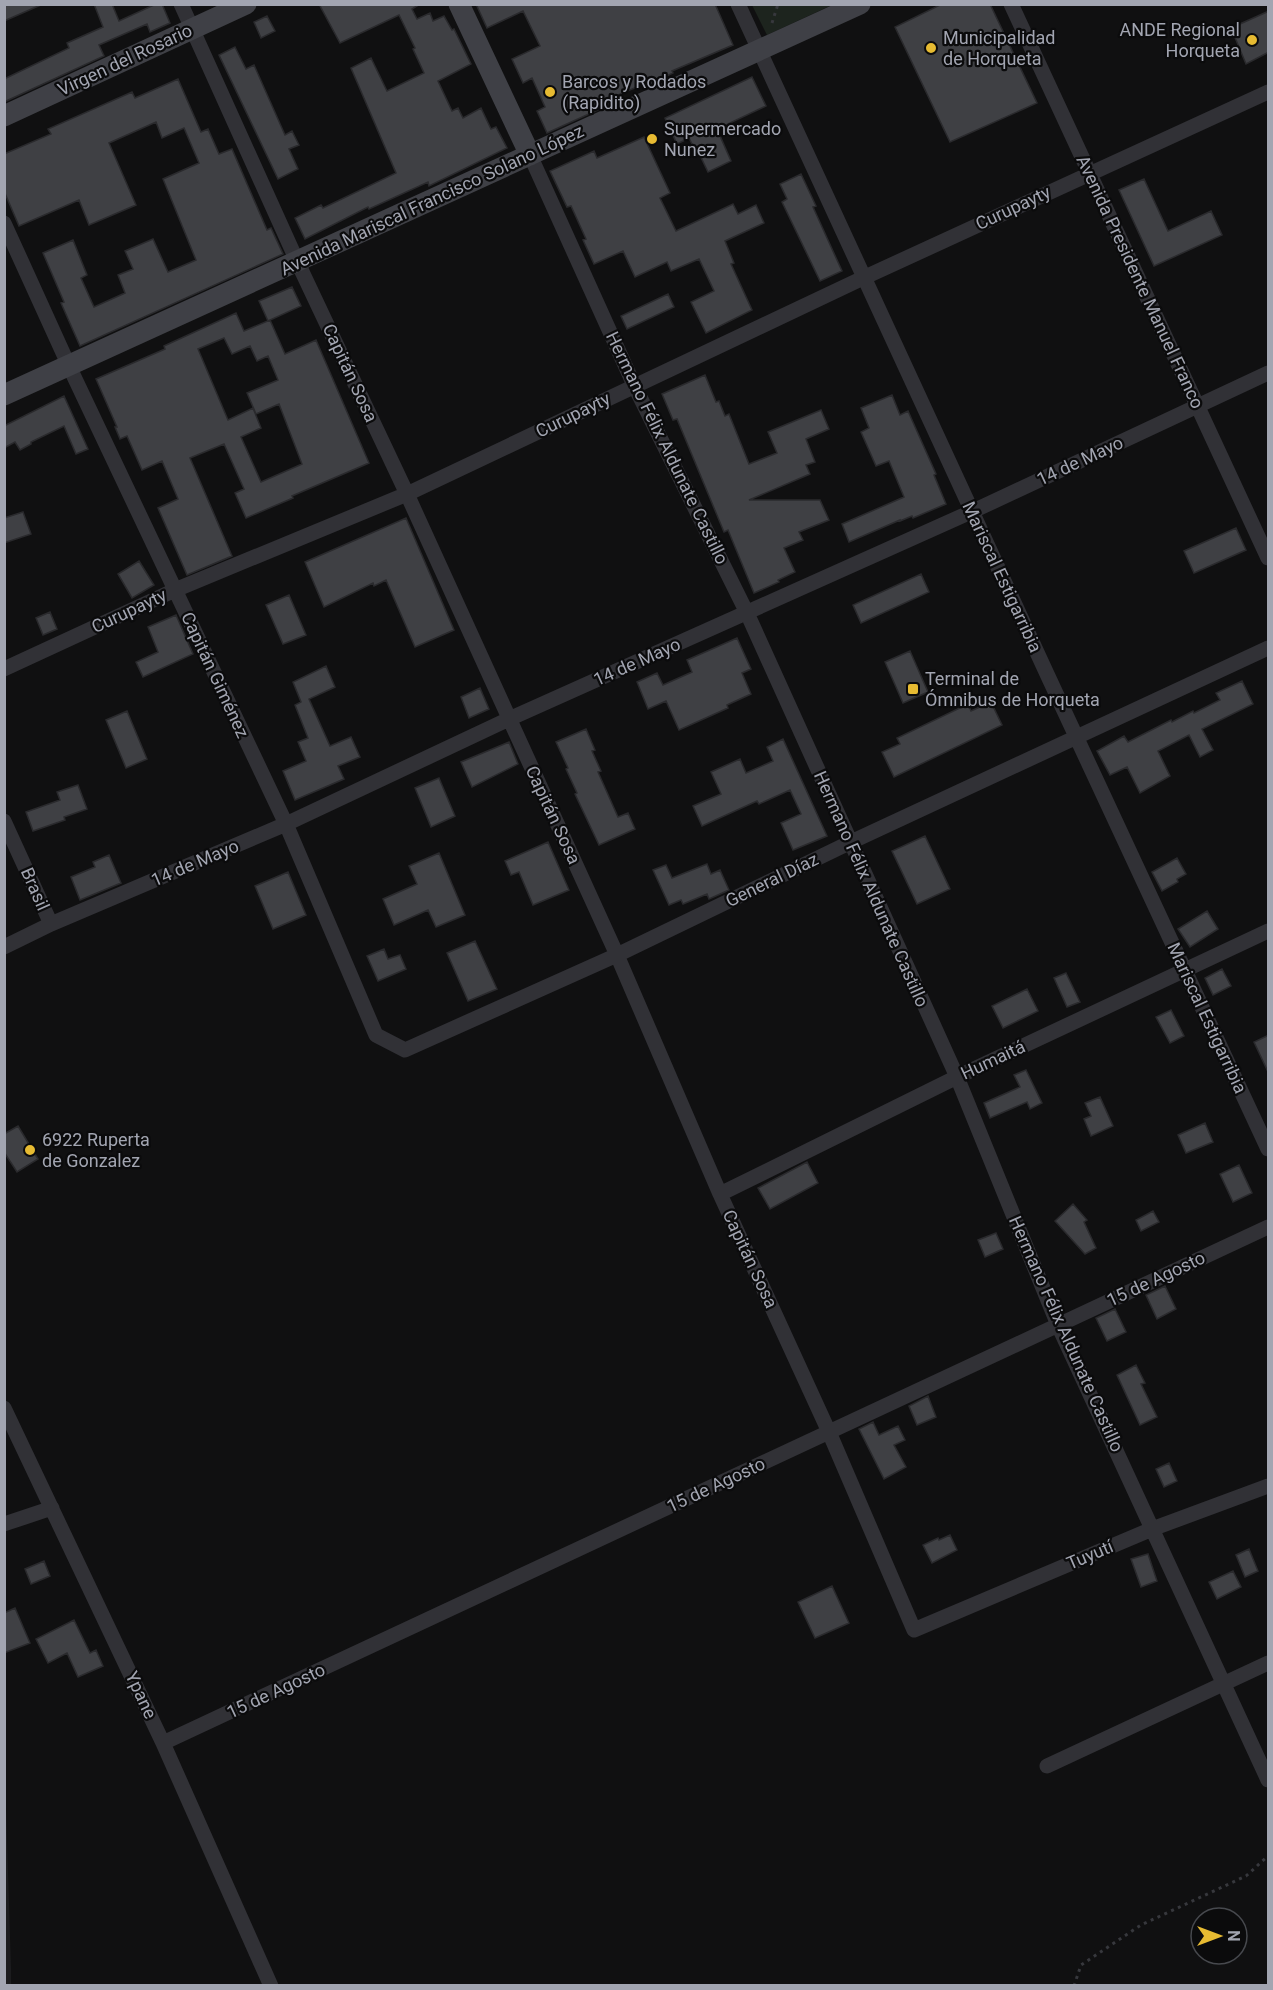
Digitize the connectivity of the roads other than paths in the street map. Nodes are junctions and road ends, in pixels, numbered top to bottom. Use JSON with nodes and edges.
{"nodes":[{"id":1,"x":182,"y":4,"type":"edge"},
{"id":2,"x":246,"y":4,"type":"edge"},
{"id":3,"x":459,"y":4,"type":"edge"},
{"id":4,"x":738,"y":4,"type":"edge"},
{"id":5,"x":860,"y":4,"type":"edge"},
{"id":6,"x":1011,"y":4,"type":"edge"},
{"id":7,"x":193,"y":29,"type":"junction"},
{"id":8,"x":759,"y":50,"type":"junction"},
{"id":9,"x":1269,"y":92,"type":"edge"},
{"id":10,"x":4,"y":116,"type":"edge"},
{"id":11,"x":530,"y":155,"type":"junction"},
{"id":12,"x":1088,"y":173,"type":"junction"},
{"id":13,"x":4,"y":223,"type":"edge"},
{"id":14,"x":297,"y":261,"type":"junction"},
{"id":15,"x":863,"y":278,"type":"junction"},
{"id":16,"x":69,"y":366,"type":"junction"},
{"id":17,"x":1269,"y":373,"type":"edge"},
{"id":18,"x":634,"y":385,"type":"junction"},
{"id":19,"x":4,"y":395,"type":"edge"},
{"id":20,"x":1198,"y":405,"type":"junction"},
{"id":21,"x":407,"y":494,"type":"junction"},
{"id":22,"x":971,"y":512,"type":"junction"},
{"id":23,"x":1269,"y":558,"type":"edge"},
{"id":24,"x":174,"y":590,"type":"junction"},
{"id":25,"x":747,"y":613,"type":"junction"},
{"id":26,"x":1269,"y":648,"type":"edge"},
{"id":27,"x":4,"y":669,"type":"edge"},
{"id":28,"x":508,"y":719,"type":"junction"},
{"id":29,"x":1076,"y":737,"type":"junction"},
{"id":30,"x":4,"y":821,"type":"edge"},
{"id":31,"x":286,"y":824,"type":"junction"},
{"id":32,"x":851,"y":842,"type":"junction"},
{"id":33,"x":51,"y":924,"type":"junction"},
{"id":34,"x":1269,"y":931,"type":"edge"},
{"id":35,"x":4,"y":947,"type":"edge"},
{"id":36,"x":617,"y":955,"type":"junction"},
{"id":37,"x":1185,"y":970,"type":"junction"},
{"id":38,"x":405,"y":1050,"type":"joint"},
{"id":39,"x":957,"y":1077,"type":"junction"},
{"id":40,"x":1269,"y":1149,"type":"edge"},
{"id":41,"x":720,"y":1194,"type":"junction"},
{"id":42,"x":1269,"y":1227,"type":"edge"},
{"id":43,"x":1058,"y":1325,"type":"junction"},
{"id":44,"x":4,"y":1408,"type":"edge"},
{"id":45,"x":829,"y":1432,"type":"junction"},
{"id":46,"x":1269,"y":1486,"type":"edge"},
{"id":47,"x":52,"y":1508,"type":"junction"},
{"id":48,"x":4,"y":1524,"type":"edge"},
{"id":49,"x":1152,"y":1529,"type":"junction"},
{"id":50,"x":914,"y":1630,"type":"joint"},
{"id":51,"x":1269,"y":1663,"type":"edge"},
{"id":52,"x":1224,"y":1683,"type":"junction"},
{"id":53,"x":164,"y":1743,"type":"junction"},
{"id":54,"x":1047,"y":1766,"type":"dead end"},
{"id":55,"x":1269,"y":1780,"type":"edge"},
{"id":56,"x":271,"y":1986,"type":"edge"}],
"edges":[{"from":1,"to":7,"type":"street","name":"Capitán Sosa"},
{"from":2,"to":7,"type":"main road","name":"Virgen del Rosario"},
{"from":3,"to":11,"type":"main road","name":"Hermano Félix Aldunate Castillo"},
{"from":4,"to":8,"type":"street","name":"Mariscal Estigarribia"},
{"from":5,"to":8,"type":"main road","name":"Avenida Mariscal Francisco Solano López"},
{"from":6,"to":12,"type":"street","name":"Avenida Presidente Manuel Franco"},
{"from":7,"to":10,"type":"main road","name":"Virgen del Rosario"},
{"from":7,"to":14,"type":"street","name":"Capitán Sosa"},
{"from":8,"to":11,"type":"main road","name":"Avenida Mariscal Francisco Solano López"},
{"from":8,"to":15,"type":"street","name":"Mariscal Estigarribia"},
{"from":9,"to":12,"type":"street","name":"Curupayty"},
{"from":11,"to":14,"type":"main road","name":"Avenida Mariscal Francisco Solano López"},
{"from":11,"to":18,"type":"street","name":"Hermano Félix Aldunate Castillo"},
{"from":12,"to":15,"type":"street","name":"Curupayty"},
{"from":12,"to":20,"type":"street","name":"Avenida Presidente Manuel Franco"},
{"from":13,"to":16,"type":"street","name":"Capitán Giménez"},
{"from":14,"to":16,"type":"main road","name":"Avenida Mariscal Francisco Solano López"},
{"from":14,"to":21,"type":"street","name":"Capitán Sosa"},
{"from":15,"to":18,"type":"street","name":"Curupayty"},
{"from":15,"to":22,"type":"street","name":"Mariscal Estigarribia"},
{"from":16,"to":19,"type":"main road","name":"Avenida Mariscal Francisco Solano López"},
{"from":16,"to":24,"type":"street","name":"Capitán Giménez"},
{"from":17,"to":20,"type":"street","name":"14 de Mayo"},
{"from":18,"to":21,"type":"street","name":"Curupayty"},
{"from":18,"to":25,"type":"street","name":"Hermano Félix Aldunate Castillo"},
{"from":20,"to":22,"type":"street","name":"14 de Mayo"},
{"from":20,"to":23,"type":"street","name":"Avenida Presidente Manuel Franco"},
{"from":21,"to":24,"type":"street","name":"Curupayty"},
{"from":21,"to":28,"type":"street","name":"Capitán Sosa"},
{"from":22,"to":25,"type":"street","name":"14 de Mayo"},
{"from":22,"to":29,"type":"street","name":"Mariscal Estigarribia"},
{"from":24,"to":27,"type":"street","name":"Curupayty"},
{"from":24,"to":31,"type":"street","name":"Capitán Giménez"},
{"from":25,"to":28,"type":"street","name":"14 de Mayo"},
{"from":25,"to":32,"type":"street","name":"Hermano Félix Aldunate Castillo"},
{"from":26,"to":29,"type":"street","name":"General Díaz"},
{"from":28,"to":31,"type":"street","name":"14 de Mayo"},
{"from":28,"to":36,"type":"street","name":"Capitán Sosa"},
{"from":29,"to":32,"type":"street","name":"General Díaz"},
{"from":29,"to":37,"type":"street","name":"Mariscal Estigarribia"},
{"from":30,"to":33,"type":"street","name":"Brasil"},
{"from":31,"to":33,"type":"street","name":"14 de Mayo"},
{"from":31,"to":38,"type":"street","name":"Capitán Giménez"},
{"from":32,"to":36,"type":"street","name":"General Díaz"},
{"from":32,"to":39,"type":"street","name":"Hermano Félix Aldunate Castillo"},
{"from":33,"to":35,"type":"street","name":"14 de Mayo"},
{"from":34,"to":37,"type":"street","name":"Humaitá"},
{"from":36,"to":38,"type":"street","name":"General Díaz"},
{"from":36,"to":41,"type":"street","name":"Capitán Sosa"},
{"from":37,"to":39,"type":"street","name":"Humaitá"},
{"from":37,"to":40,"type":"street","name":"Mariscal Estigarribia"},
{"from":39,"to":41,"type":"street","name":"Humaitá"},
{"from":39,"to":43,"type":"street","name":"Hermano Félix Aldunate Castillo"},
{"from":41,"to":45,"type":"street","name":"Capitán Sosa"},
{"from":42,"to":43,"type":"street","name":"15 de Agosto"},
{"from":43,"to":45,"type":"street","name":"15 de Agosto"},
{"from":43,"to":49,"type":"street","name":"Hermano Félix Aldunate Castillo"},
{"from":44,"to":47,"type":"street","name":"Ypane"},
{"from":45,"to":50,"type":"street","name":"Capitán Sosa"},
{"from":45,"to":53,"type":"street","name":"15 de Agosto"},
{"from":46,"to":49,"type":"street","name":"Tuyutí"},
{"from":47,"to":48,"type":"street"},
{"from":47,"to":53,"type":"street","name":"Ypane"},
{"from":49,"to":50,"type":"street","name":"Tuyutí"},
{"from":49,"to":52,"type":"street","name":"Hermano Félix Aldunate Castillo"},
{"from":51,"to":52,"type":"street"},
{"from":52,"to":54,"type":"street"},
{"from":52,"to":55,"type":"street","name":"Hermano Félix Aldunate Castillo"},
{"from":53,"to":56,"type":"street","name":"Ypane"}]}
